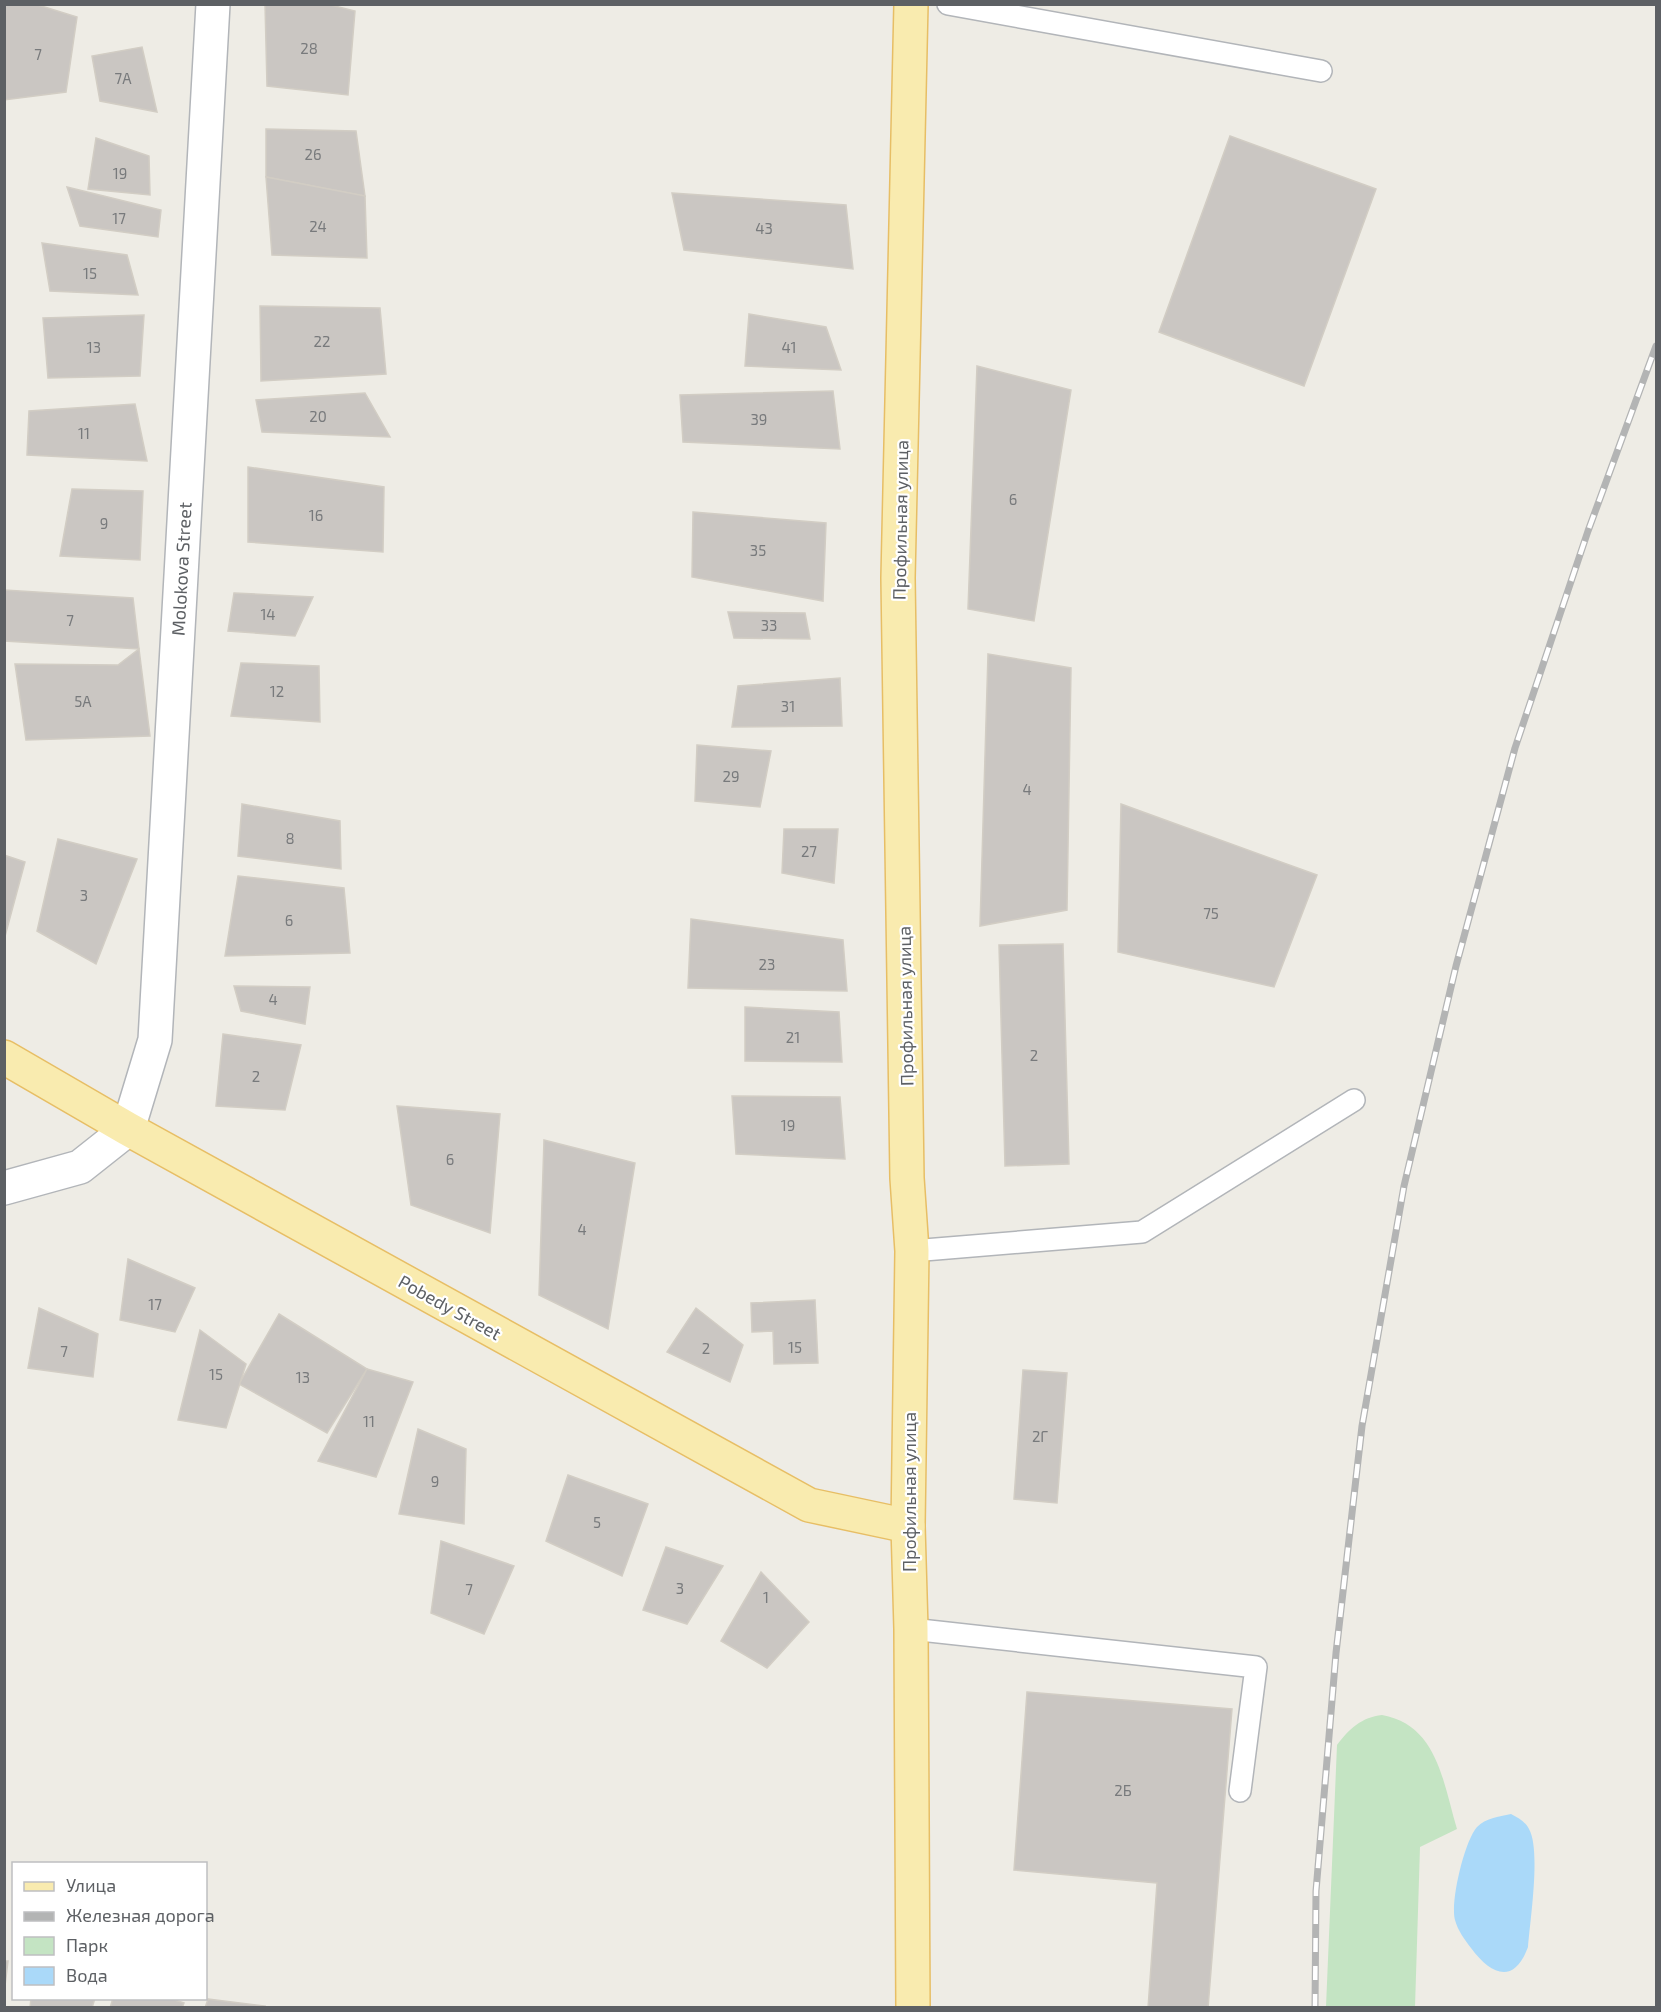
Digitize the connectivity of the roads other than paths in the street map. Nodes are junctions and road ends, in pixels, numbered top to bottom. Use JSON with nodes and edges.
{"nodes":[{"id":1,"x":213,"y":4,"type":"edge"},
{"id":2,"x":911,"y":4,"type":"edge"},
{"id":3,"x":948,"y":4,"type":"edge"},
{"id":4,"x":1321,"y":71,"type":"dead end"},
{"id":5,"x":4,"y":1057,"type":"edge"},
{"id":6,"x":1354,"y":1100,"type":"dead end"},
{"id":7,"x":128,"y":1129,"type":"junction"},
{"id":8,"x":4,"y":1188,"type":"edge"},
{"id":9,"x":912,"y":1251,"type":"junction"},
{"id":10,"x":908,"y":1526,"type":"junction"},
{"id":11,"x":910,"y":1629,"type":"junction"},
{"id":12,"x":1240,"y":1791,"type":"dead end"},
{"id":13,"x":913,"y":2007,"type":"edge"}],
"edges":[{"from":1,"to":7,"type":"street","name":"Molokova Street"},
{"from":2,"to":9,"type":"main road","name":"Профильная улица"},
{"from":3,"to":4,"type":"lane"},
{"from":5,"to":7,"type":"main road","name":"Pobedy Street"},
{"from":6,"to":9,"type":"lane"},
{"from":7,"to":8,"type":"street"},
{"from":7,"to":10,"type":"main road","name":"Pobedy Street"},
{"from":9,"to":10,"type":"main road","name":"Профильная улица"},
{"from":10,"to":11,"type":"main road","name":"Профильная улица"},
{"from":11,"to":12,"type":"lane"},
{"from":11,"to":13,"type":"main road","name":"Профильная улица"}]}
